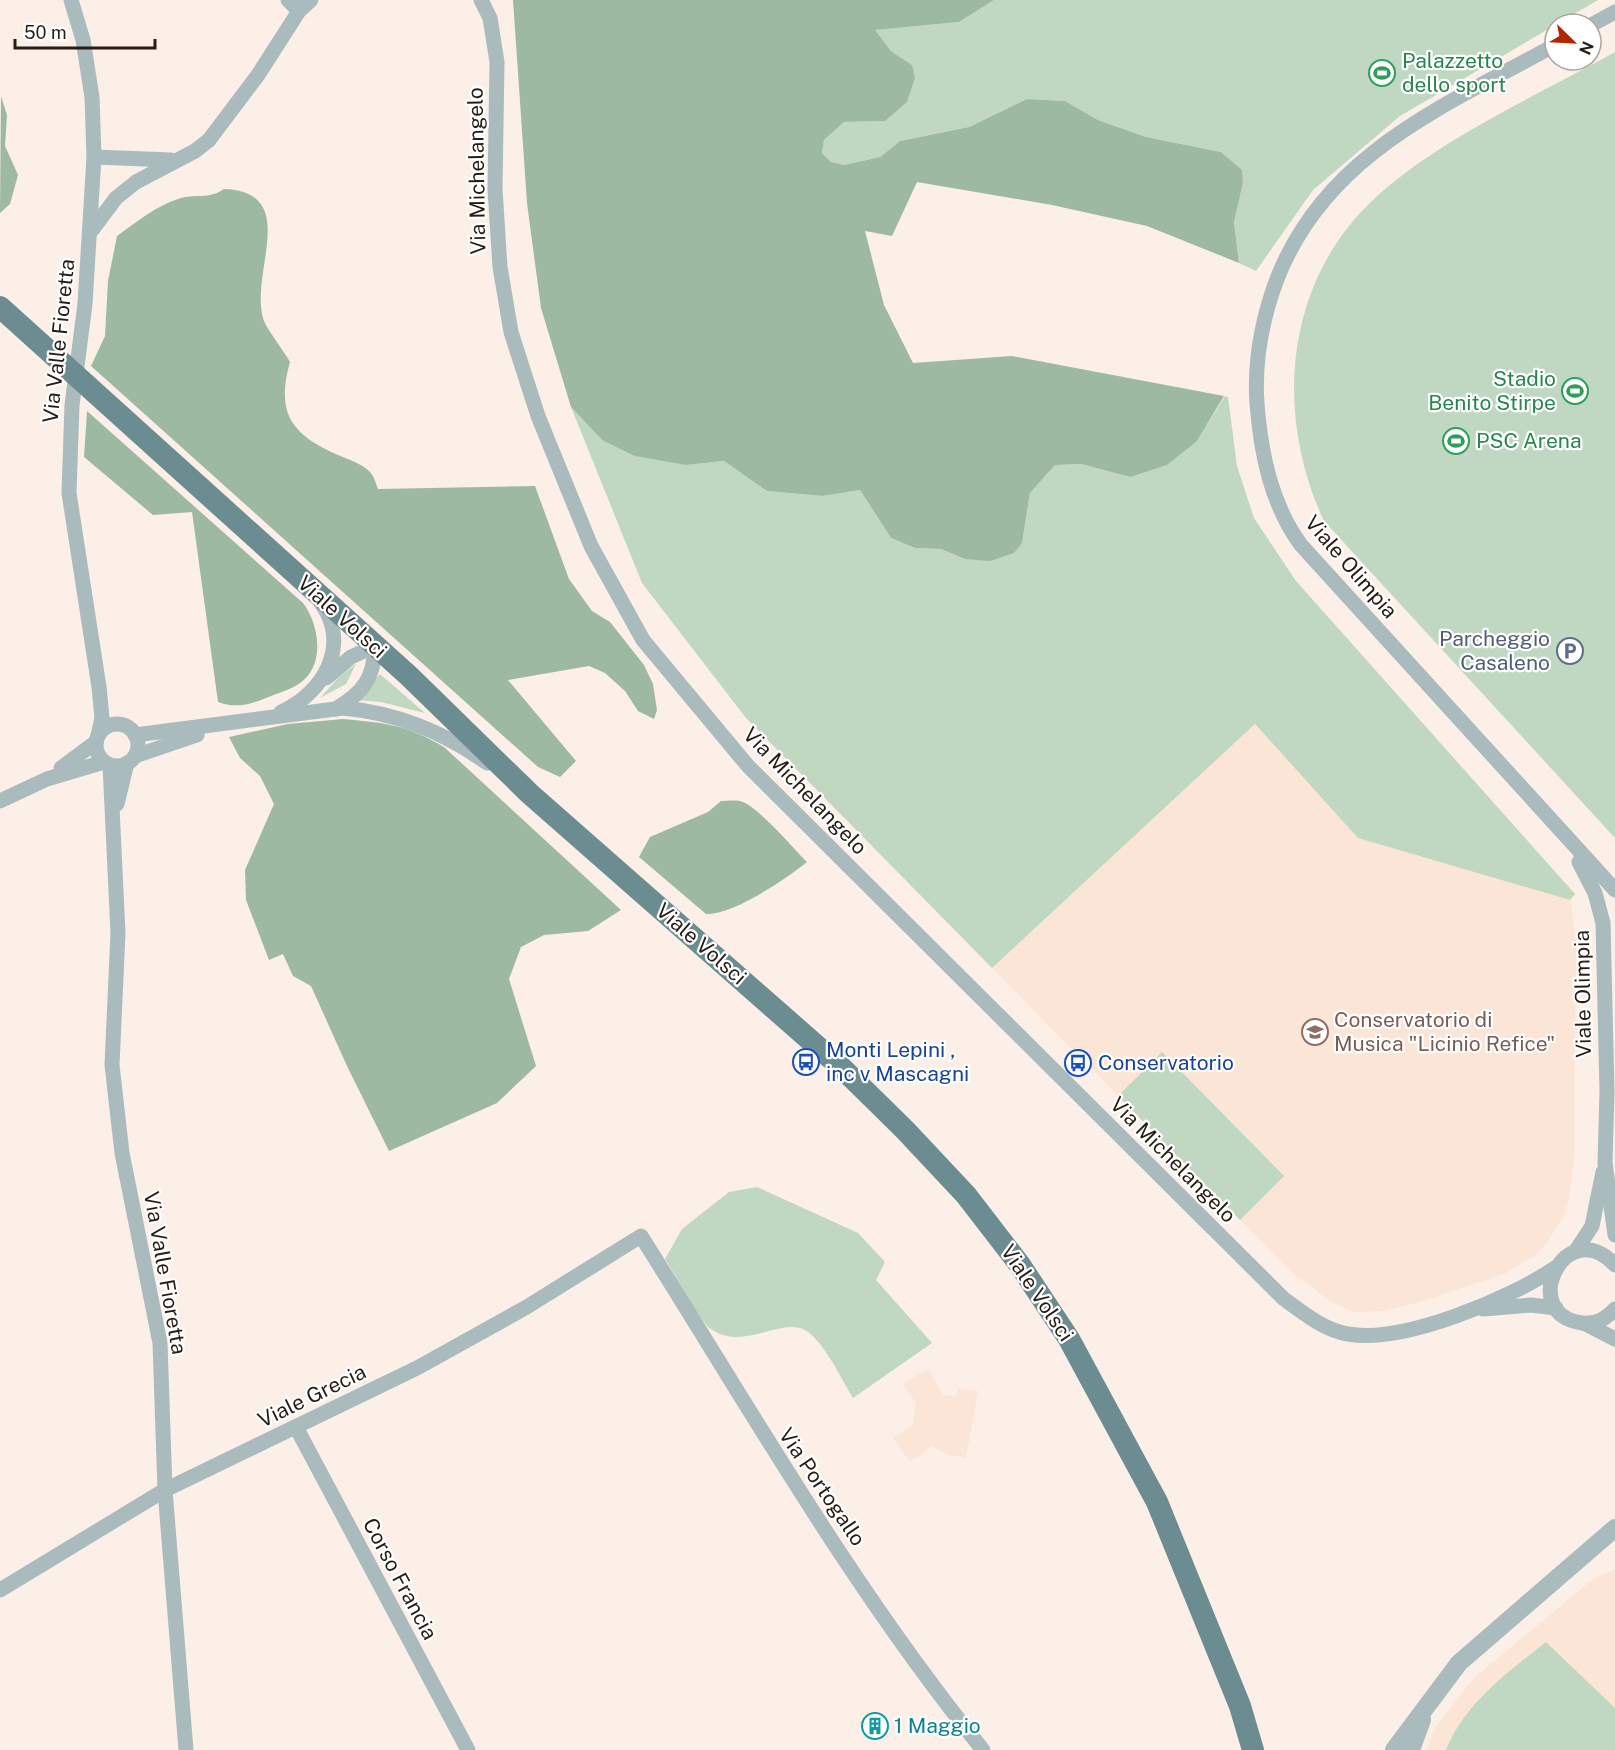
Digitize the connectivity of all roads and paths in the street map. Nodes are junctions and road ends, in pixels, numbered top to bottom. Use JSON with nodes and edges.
{"nodes":[{"id":1,"x":71,"y":0,"type":"edge"},
{"id":2,"x":311,"y":0,"type":"edge"},
{"id":3,"x":481,"y":0,"type":"edge"},
{"id":4,"x":293,"y":6,"type":"edge"},
{"id":5,"x":1543,"y":52,"type":"edge"},
{"id":6,"x":94,"y":157,"type":"junction"},
{"id":7,"x":177,"y":160,"type":"junction"},
{"id":8,"x":90,"y":232,"type":"junction"},
{"id":9,"x":0,"y":307,"type":"edge"},
{"id":10,"x":309,"y":586,"type":"junction"},
{"id":11,"x":375,"y":646,"type":"junction"},
{"id":12,"x":322,"y":682,"type":"junction"},
{"id":13,"x":99,"y":687,"type":"junction"},
{"id":14,"x":336,"y":709,"type":"junction"},
{"id":15,"x":259,"y":719,"type":"junction"},
{"id":16,"x":122,"y":725,"type":"junction"},
{"id":17,"x":230,"y":725,"type":"junction"},
{"id":18,"x":135,"y":735,"type":"junction"},
{"id":19,"x":97,"y":739,"type":"junction"},
{"id":20,"x":131,"y":760,"type":"junction"},
{"id":21,"x":107,"y":763,"type":"junction"},
{"id":22,"x":46,"y":779,"type":"junction"},
{"id":23,"x":531,"y":794,"type":"junction"},
{"id":24,"x":0,"y":801,"type":"edge"},
{"id":25,"x":1561,"y":834,"type":"junction"},
{"id":26,"x":113,"y":840,"type":"junction"},
{"id":27,"x":1615,"y":890,"type":"edge"},
{"id":28,"x":1610,"y":942,"type":"edge"},
{"id":29,"x":1615,"y":1039,"type":"edge"},
{"id":30,"x":1607,"y":1091,"type":"junction"},
{"id":31,"x":1605,"y":1163,"type":"junction"},
{"id":32,"x":1615,"y":1235,"type":"edge"},
{"id":33,"x":641,"y":1236,"type":"joint"},
{"id":34,"x":1575,"y":1252,"type":"junction"},
{"id":35,"x":1615,"y":1265,"type":"edge"},
{"id":36,"x":1555,"y":1268,"type":"junction"},
{"id":37,"x":1556,"y":1308,"type":"junction"},
{"id":38,"x":1615,"y":1309,"type":"edge"},
{"id":39,"x":1465,"y":1312,"type":"junction"},
{"id":40,"x":1586,"y":1323,"type":"junction"},
{"id":41,"x":1615,"y":1339,"type":"edge"},
{"id":42,"x":296,"y":1427,"type":"junction"},
{"id":43,"x":165,"y":1490,"type":"junction"},
{"id":44,"x":1615,"y":1528,"type":"edge"},
{"id":45,"x":0,"y":1590,"type":"edge"},
{"id":46,"x":1240,"y":1706,"type":"junction"},
{"id":47,"x":1426,"y":1710,"type":"junction"},
{"id":48,"x":186,"y":1750,"type":"edge"},
{"id":49,"x":468,"y":1750,"type":"edge"},
{"id":50,"x":983,"y":1750,"type":"edge"},
{"id":51,"x":1254,"y":1750,"type":"edge"},
{"id":52,"x":1265,"y":1750,"type":"edge"},
{"id":53,"x":1394,"y":1750,"type":"edge"},
{"id":54,"x":1411,"y":1750,"type":"edge"}],
"edges":[{"from":1,"to":6,"type":"street","name":"Via Valle Fioretta"},
{"from":2,"to":4,"type":"street"},
{"from":3,"to":39,"type":"street","name":"Via Michelangelo"},
{"from":4,"to":7,"type":"street"},
{"from":5,"to":25,"type":"street","name":"Viale Olimpia"},
{"from":6,"to":7,"type":"street"},
{"from":6,"to":8,"type":"street","name":"Via Valle Fioretta"},
{"from":7,"to":8,"type":"street"},
{"from":8,"to":13,"type":"street","name":"Via Valle Fioretta"},
{"from":9,"to":10,"type":"main road","name":"Viale Volsci"},
{"from":10,"to":11,"type":"main road","name":"Viale Volsci"},
{"from":10,"to":12,"type":"street"},
{"from":11,"to":12,"type":"street"},
{"from":11,"to":14,"type":"street"},
{"from":11,"to":23,"type":"main road","name":"Viale Volsci"},
{"from":12,"to":15,"type":"street"},
{"from":13,"to":16,"type":"street","name":"Via Valle Fioretta"},
{"from":13,"to":19,"type":"street","name":"Via Valle Fioretta"},
{"from":14,"to":15,"type":"street"},
{"from":14,"to":23,"type":"street"},
{"from":15,"to":17,"type":"street"},
{"from":16,"to":18,"type":"street"},
{"from":16,"to":19,"type":"street"},
{"from":17,"to":18,"type":"street"},
{"from":17,"to":20,"type":"street"},
{"from":18,"to":20,"type":"street"},
{"from":19,"to":21,"type":"street"},
{"from":19,"to":22,"type":"street"},
{"from":20,"to":21,"type":"street"},
{"from":20,"to":26,"type":"street","name":"Via Valle Fioretta"},
{"from":21,"to":22,"type":"street"},
{"from":21,"to":26,"type":"street","name":"Via Valle Fioretta"},
{"from":22,"to":24,"type":"street"},
{"from":23,"to":46,"type":"main road","name":"Viale Volsci"},
{"from":25,"to":27,"type":"street","name":"Viale Olimpia"},
{"from":25,"to":28,"type":"street","name":"Viale Olimpia"},
{"from":26,"to":43,"type":"street","name":"Via Valle Fioretta"},
{"from":28,"to":30,"type":"street","name":"Viale Olimpia"},
{"from":29,"to":30,"type":"street","name":"Viale Olimpia"},
{"from":30,"to":31,"type":"street","name":"Viale Olimpia"},
{"from":31,"to":32,"type":"street","name":"Viale Olimpia"},
{"from":31,"to":34,"type":"street","name":"Viale Olimpia"},
{"from":33,"to":42,"type":"street","name":"Viale Grecia"},
{"from":33,"to":50,"type":"street","name":"Via Portogallo"},
{"from":34,"to":35,"type":"street"},
{"from":34,"to":36,"type":"street","name":"Via Michelangelo"},
{"from":36,"to":37,"type":"street"},
{"from":36,"to":39,"type":"street","name":"Via Michelangelo"},
{"from":37,"to":39,"type":"street","name":"Via Michelangelo"},
{"from":37,"to":40,"type":"street"},
{"from":38,"to":40,"type":"street"},
{"from":40,"to":41,"type":"street"},
{"from":42,"to":43,"type":"street","name":"Viale Grecia"},
{"from":42,"to":49,"type":"street","name":"Corso Francia"},
{"from":43,"to":45,"type":"street","name":"Viale Grecia"},
{"from":43,"to":48,"type":"street","name":"Via Valle Fioretta"},
{"from":44,"to":47,"type":"street"},
{"from":46,"to":51,"type":"main road","name":"Viale Volsci"},
{"from":46,"to":52,"type":"main road","name":"Viale Volsci"},
{"from":47,"to":53,"type":"street"},
{"from":47,"to":54,"type":"street"}]}
